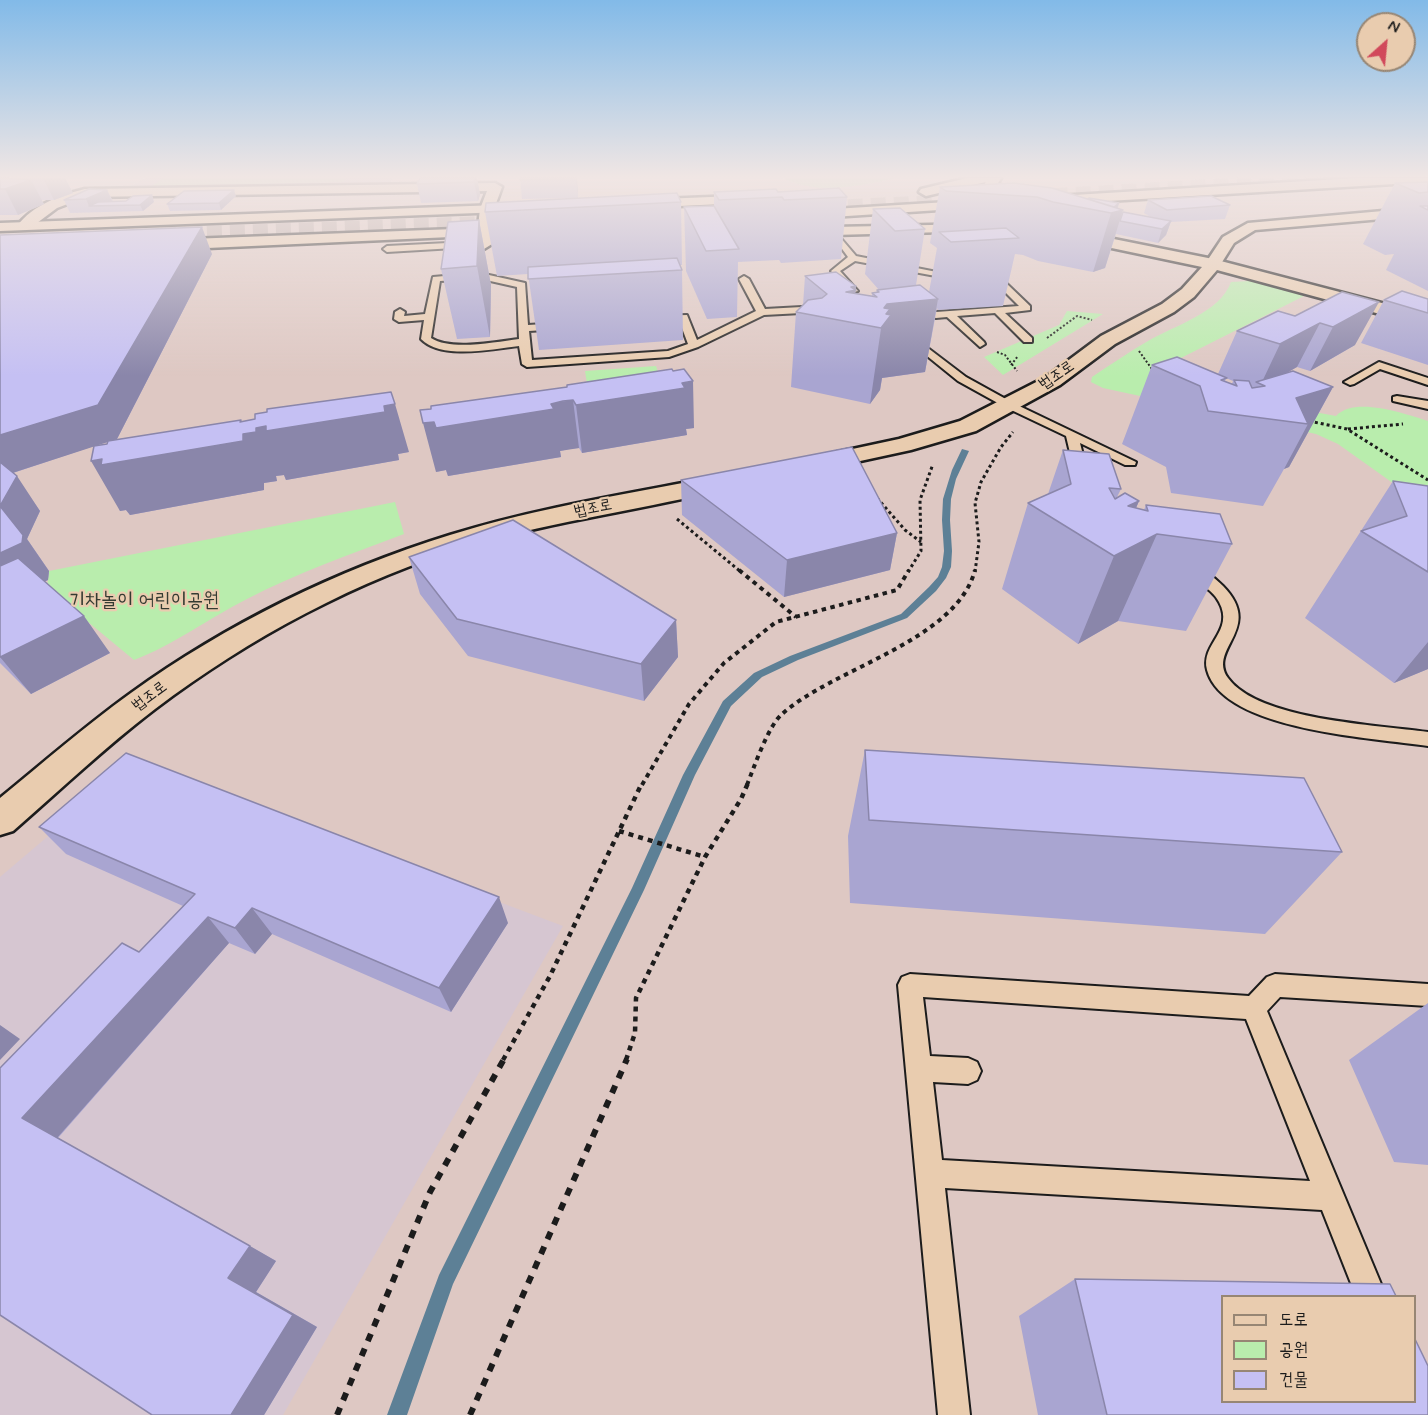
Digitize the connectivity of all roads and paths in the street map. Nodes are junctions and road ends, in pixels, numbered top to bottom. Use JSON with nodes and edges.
{"nodes":[{"id":1,"x":484,"y":244,"type":"edge"},
{"id":2,"x":510,"y":244,"type":"edge"},
{"id":3,"x":841,"y":244,"type":"edge"},
{"id":4,"x":1111,"y":244,"type":"edge"},
{"id":5,"x":1223,"y":244,"type":"edge"},
{"id":6,"x":143,"y":246,"type":"edge"},
{"id":7,"x":387,"y":249,"type":"dead end"},
{"id":8,"x":483,"y":255,"type":"junction"},
{"id":9,"x":853,"y":258,"type":"junction"},
{"id":10,"x":1213,"y":264,"type":"junction"},
{"id":11,"x":535,"y":278,"type":"edge"},
{"id":12,"x":744,"y":279,"type":"dead end"},
{"id":13,"x":513,"y":283,"type":"junction"},
{"id":14,"x":859,"y":297,"type":"edge"},
{"id":15,"x":826,"y":308,"type":"edge"},
{"id":16,"x":901,"y":310,"type":"dead end"},
{"id":17,"x":997,"y":310,"type":"junction"},
{"id":18,"x":400,"y":312,"type":"dead end"},
{"id":19,"x":762,"y":312,"type":"junction"},
{"id":20,"x":949,"y":314,"type":"junction"},
{"id":21,"x":429,"y":317,"type":"junction"},
{"id":22,"x":649,"y":319,"type":"dead end"},
{"id":23,"x":1428,"y":321,"type":"edge"},
{"id":24,"x":569,"y":325,"type":"dead end"},
{"id":25,"x":523,"y":328,"type":"junction"},
{"id":26,"x":1119,"y":333,"type":"junction"},
{"id":27,"x":1045,"y":339,"type":"dead end"},
{"id":28,"x":1028,"y":340,"type":"dead end"},
{"id":29,"x":524,"y":342,"type":"junction"},
{"id":30,"x":980,"y":344,"type":"joint"},
{"id":31,"x":694,"y":345,"type":"junction"},
{"id":32,"x":920,"y":345,"type":"dead end"},
{"id":33,"x":1019,"y":354,"type":"dead end"},
{"id":34,"x":1011,"y":365,"type":"junction"},
{"id":35,"x":1156,"y":375,"type":"dead end"},
{"id":36,"x":1350,"y":382,"type":"dead end"},
{"id":37,"x":1428,"y":382,"type":"edge"},
{"id":38,"x":1045,"y":385,"type":"junction"},
{"id":39,"x":1397,"y":399,"type":"dead end"},
{"id":40,"x":1009,"y":405,"type":"junction"},
{"id":41,"x":1428,"y":405,"type":"edge"},
{"id":42,"x":1034,"y":418,"type":"junction"},
{"id":43,"x":1303,"y":420,"type":"edge"},
{"id":44,"x":1408,"y":424,"type":"dead end"},
{"id":45,"x":1347,"y":429,"type":"junction"},
{"id":46,"x":1084,"y":437,"type":"junction"},
{"id":47,"x":841,"y":457,"type":"junction"},
{"id":48,"x":937,"y":457,"type":"dead end"},
{"id":49,"x":1130,"y":462,"type":"dead end"},
{"id":50,"x":789,"y":469,"type":"edge"},
{"id":51,"x":754,"y":476,"type":"edge"},
{"id":52,"x":1428,"y":480,"type":"edge"},
{"id":53,"x":1085,"y":486,"type":"edge"},
{"id":54,"x":651,"y":498,"type":"junction"},
{"id":55,"x":921,"y":542,"type":"junction"},
{"id":56,"x":1180,"y":562,"type":"edge"},
{"id":57,"x":796,"y":617,"type":"junction"},
{"id":58,"x":1428,"y":739,"type":"edge"},
{"id":59,"x":0,"y":820,"type":"edge"},
{"id":60,"x":619,"y":831,"type":"junction"},
{"id":61,"x":705,"y":856,"type":"junction"},
{"id":62,"x":1428,"y":995,"type":"edge"},
{"id":63,"x":1254,"y":1008,"type":"junction"},
{"id":64,"x":919,"y":1068,"type":"junction"},
{"id":65,"x":968,"y":1071,"type":"dead end"},
{"id":66,"x":929,"y":1173,"type":"junction"},
{"id":67,"x":1330,"y":1196,"type":"junction"},
{"id":68,"x":1371,"y":1295,"type":"edge"},
{"id":69,"x":337,"y":1415,"type":"edge"},
{"id":70,"x":470,"y":1415,"type":"edge"},
{"id":71,"x":954,"y":1415,"type":"edge"}],
"edges":[{"from":1,"to":8,"type":"street"},
{"from":2,"to":8,"type":"street"},
{"from":3,"to":9,"type":"lane"},
{"from":4,"to":10,"type":"street"},
{"from":5,"to":10,"type":"street","name":"법조로"},
{"from":6,"to":8,"type":"street"},
{"from":7,"to":8,"type":"lane"},
{"from":8,"to":13,"type":"lane"},
{"from":8,"to":21,"type":"lane"},
{"from":9,"to":14,"type":"lane"},
{"from":9,"to":17,"type":"lane"},
{"from":10,"to":23,"type":"street"},
{"from":10,"to":26,"type":"street","name":"법조로"},
{"from":11,"to":13,"type":"lane"},
{"from":12,"to":19,"type":"lane"},
{"from":13,"to":25,"type":"lane"},
{"from":15,"to":19,"type":"lane"},
{"from":16,"to":20,"type":"lane"},
{"from":17,"to":20,"type":"lane"},
{"from":17,"to":28,"type":"lane"},
{"from":18,"to":21,"type":"lane"},
{"from":19,"to":31,"type":"lane"},
{"from":20,"to":30,"type":"lane"},
{"from":21,"to":29,"type":"lane"},
{"from":22,"to":31,"type":"lane"},
{"from":24,"to":25,"type":"lane"},
{"from":25,"to":29,"type":"lane"},
{"from":26,"to":27,"type":"path"},
{"from":26,"to":35,"type":"path"},
{"from":26,"to":38,"type":"street","name":"법조로"},
{"from":29,"to":31,"type":"lane"},
{"from":30,"to":34,"type":"path"},
{"from":32,"to":40,"type":"lane"},
{"from":33,"to":34,"type":"path"},
{"from":34,"to":38,"type":"path"},
{"from":36,"to":37,"type":"lane"},
{"from":38,"to":40,"type":"street","name":"법조로"},
{"from":39,"to":41,"type":"lane"},
{"from":40,"to":42,"type":"lane"},
{"from":40,"to":47,"type":"street","name":"법조로"},
{"from":42,"to":46,"type":"lane"},
{"from":42,"to":61,"type":"path"},
{"from":43,"to":45,"type":"path"},
{"from":44,"to":45,"type":"path"},
{"from":45,"to":52,"type":"path"},
{"from":46,"to":49,"type":"lane"},
{"from":46,"to":53,"type":"lane"},
{"from":47,"to":50,"type":"street","name":"법조로"},
{"from":47,"to":55,"type":"path"},
{"from":48,"to":55,"type":"path"},
{"from":51,"to":54,"type":"street","name":"법조로"},
{"from":54,"to":57,"type":"path"},
{"from":54,"to":59,"type":"street","name":"법조로"},
{"from":55,"to":57,"type":"path"},
{"from":56,"to":58,"type":"lane"},
{"from":57,"to":60,"type":"path"},
{"from":60,"to":61,"type":"path"},
{"from":60,"to":69,"type":"path"},
{"from":61,"to":70,"type":"path"},
{"from":62,"to":63,"type":"lane"},
{"from":63,"to":64,"type":"lane"},
{"from":63,"to":67,"type":"lane"},
{"from":64,"to":65,"type":"lane"},
{"from":64,"to":66,"type":"lane"},
{"from":66,"to":67,"type":"lane"},
{"from":66,"to":71,"type":"lane"},
{"from":67,"to":68,"type":"lane"}]}
